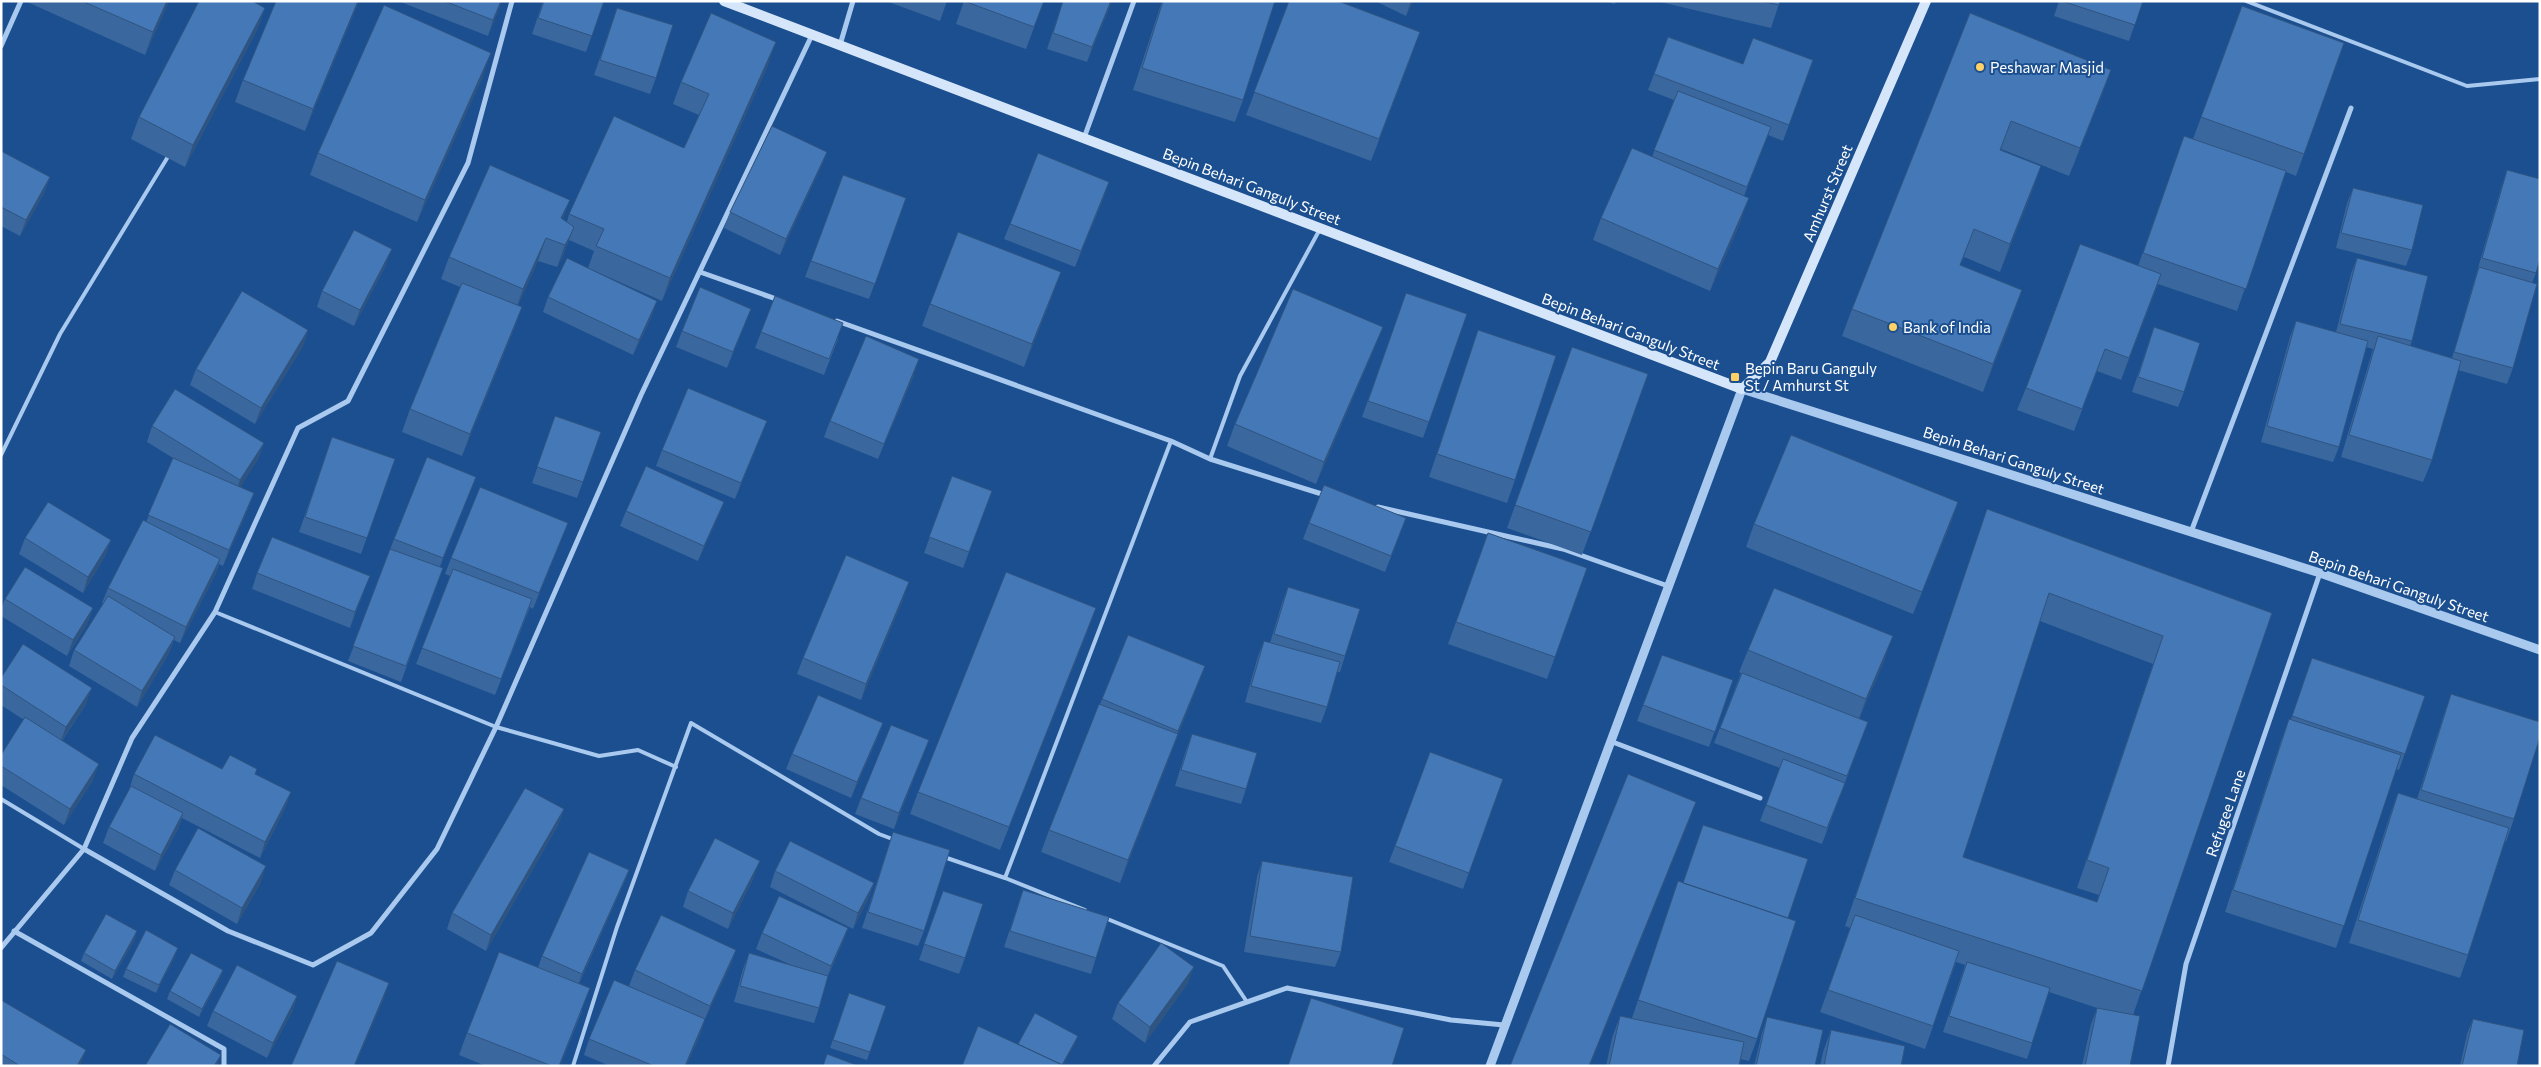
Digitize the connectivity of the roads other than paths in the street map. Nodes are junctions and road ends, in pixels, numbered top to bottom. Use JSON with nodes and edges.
{"nodes":[{"id":1,"x":21,"y":1,"type":"edge"},
{"id":2,"x":512,"y":1,"type":"edge"},
{"id":3,"x":724,"y":1,"type":"edge"},
{"id":4,"x":853,"y":1,"type":"edge"},
{"id":5,"x":1134,"y":1,"type":"edge"},
{"id":6,"x":1926,"y":1,"type":"edge"},
{"id":7,"x":2246,"y":1,"type":"edge"},
{"id":8,"x":812,"y":35,"type":"junction"},
{"id":9,"x":840,"y":45,"type":"junction"},
{"id":10,"x":1,"y":46,"type":"edge"},
{"id":11,"x":2540,"y":79,"type":"edge"},
{"id":12,"x":2351,"y":108,"type":"dead end"},
{"id":13,"x":1084,"y":138,"type":"junction"},
{"id":14,"x":174,"y":146,"type":"edge"},
{"id":15,"x":1321,"y":228,"type":"junction"},
{"id":16,"x":700,"y":272,"type":"junction"},
{"id":17,"x":784,"y":302,"type":"edge"},
{"id":18,"x":831,"y":319,"type":"edge"},
{"id":19,"x":1742,"y":389,"type":"junction"},
{"id":20,"x":1171,"y":442,"type":"junction"},
{"id":21,"x":1,"y":454,"type":"edge"},
{"id":22,"x":1210,"y":459,"type":"junction"},
{"id":23,"x":1330,"y":496,"type":"edge"},
{"id":24,"x":1368,"y":505,"type":"edge"},
{"id":25,"x":2191,"y":532,"type":"junction"},
{"id":26,"x":2320,"y":573,"type":"junction"},
{"id":27,"x":1668,"y":586,"type":"junction"},
{"id":28,"x":215,"y":612,"type":"junction"},
{"id":29,"x":2540,"y":650,"type":"edge"},
{"id":30,"x":496,"y":727,"type":"junction"},
{"id":31,"x":1610,"y":742,"type":"junction"},
{"id":32,"x":676,"y":767,"type":"junction"},
{"id":33,"x":1760,"y":798,"type":"dead end"},
{"id":34,"x":1,"y":799,"type":"edge"},
{"id":35,"x":897,"y":840,"type":"edge"},
{"id":36,"x":84,"y":850,"type":"junction"},
{"id":37,"x":942,"y":856,"type":"edge"},
{"id":38,"x":1005,"y":878,"type":"junction"},
{"id":39,"x":1087,"y":911,"type":"edge"},
{"id":40,"x":1096,"y":914,"type":"edge"},
{"id":41,"x":14,"y":931,"type":"junction"},
{"id":42,"x":1,"y":948,"type":"edge"},
{"id":43,"x":1247,"y":1002,"type":"junction"},
{"id":44,"x":1504,"y":1025,"type":"junction"},
{"id":45,"x":224,"y":1066,"type":"edge"},
{"id":46,"x":574,"y":1066,"type":"edge"},
{"id":47,"x":1154,"y":1066,"type":"edge"},
{"id":48,"x":1490,"y":1066,"type":"edge"},
{"id":49,"x":2168,"y":1066,"type":"edge"}],
"edges":[{"from":1,"to":10,"type":"street"},
{"from":2,"to":28,"type":"street"},
{"from":3,"to":8,"type":"main road","name":"Bepin Behari Ganguly Street"},
{"from":4,"to":9,"type":"street"},
{"from":5,"to":13,"type":"street"},
{"from":6,"to":19,"type":"main road","name":"Amhurst Street"},
{"from":7,"to":11,"type":"lane"},
{"from":8,"to":9,"type":"main road","name":"Bepin Behari Ganguly Street"},
{"from":8,"to":16,"type":"street"},
{"from":9,"to":13,"type":"main road","name":"Bepin Behari Ganguly Street"},
{"from":12,"to":25,"type":"street"},
{"from":13,"to":15,"type":"main road","name":"Bepin Behari Ganguly Street"},
{"from":14,"to":21,"type":"lane"},
{"from":15,"to":19,"type":"main road","name":"Bepin Behari Ganguly Street"},
{"from":15,"to":22,"type":"lane"},
{"from":16,"to":17,"type":"street"},
{"from":16,"to":30,"type":"street"},
{"from":18,"to":20,"type":"street"},
{"from":19,"to":25,"type":"street","name":"Bepin Behari Ganguly Street"},
{"from":19,"to":27,"type":"street"},
{"from":20,"to":22,"type":"street"},
{"from":20,"to":38,"type":"lane"},
{"from":22,"to":23,"type":"street"},
{"from":24,"to":27,"type":"street"},
{"from":25,"to":26,"type":"street","name":"Bepin Behari Ganguly Street"},
{"from":26,"to":29,"type":"street","name":"Bepin Behari Ganguly Street"},
{"from":26,"to":49,"type":"street","name":"Refugee Lane"},
{"from":27,"to":31,"type":"street"},
{"from":28,"to":30,"type":"lane"},
{"from":28,"to":36,"type":"street"},
{"from":30,"to":32,"type":"lane"},
{"from":30,"to":36,"type":"street"},
{"from":31,"to":33,"type":"street"},
{"from":31,"to":44,"type":"street"},
{"from":32,"to":35,"type":"lane"},
{"from":32,"to":46,"type":"lane"},
{"from":34,"to":36,"type":"lane"},
{"from":36,"to":41,"type":"street"},
{"from":37,"to":38,"type":"lane"},
{"from":38,"to":39,"type":"lane"},
{"from":40,"to":43,"type":"lane"},
{"from":41,"to":42,"type":"street"},
{"from":41,"to":45,"type":"street"},
{"from":43,"to":44,"type":"street"},
{"from":43,"to":47,"type":"street"},
{"from":44,"to":48,"type":"street"}]}
